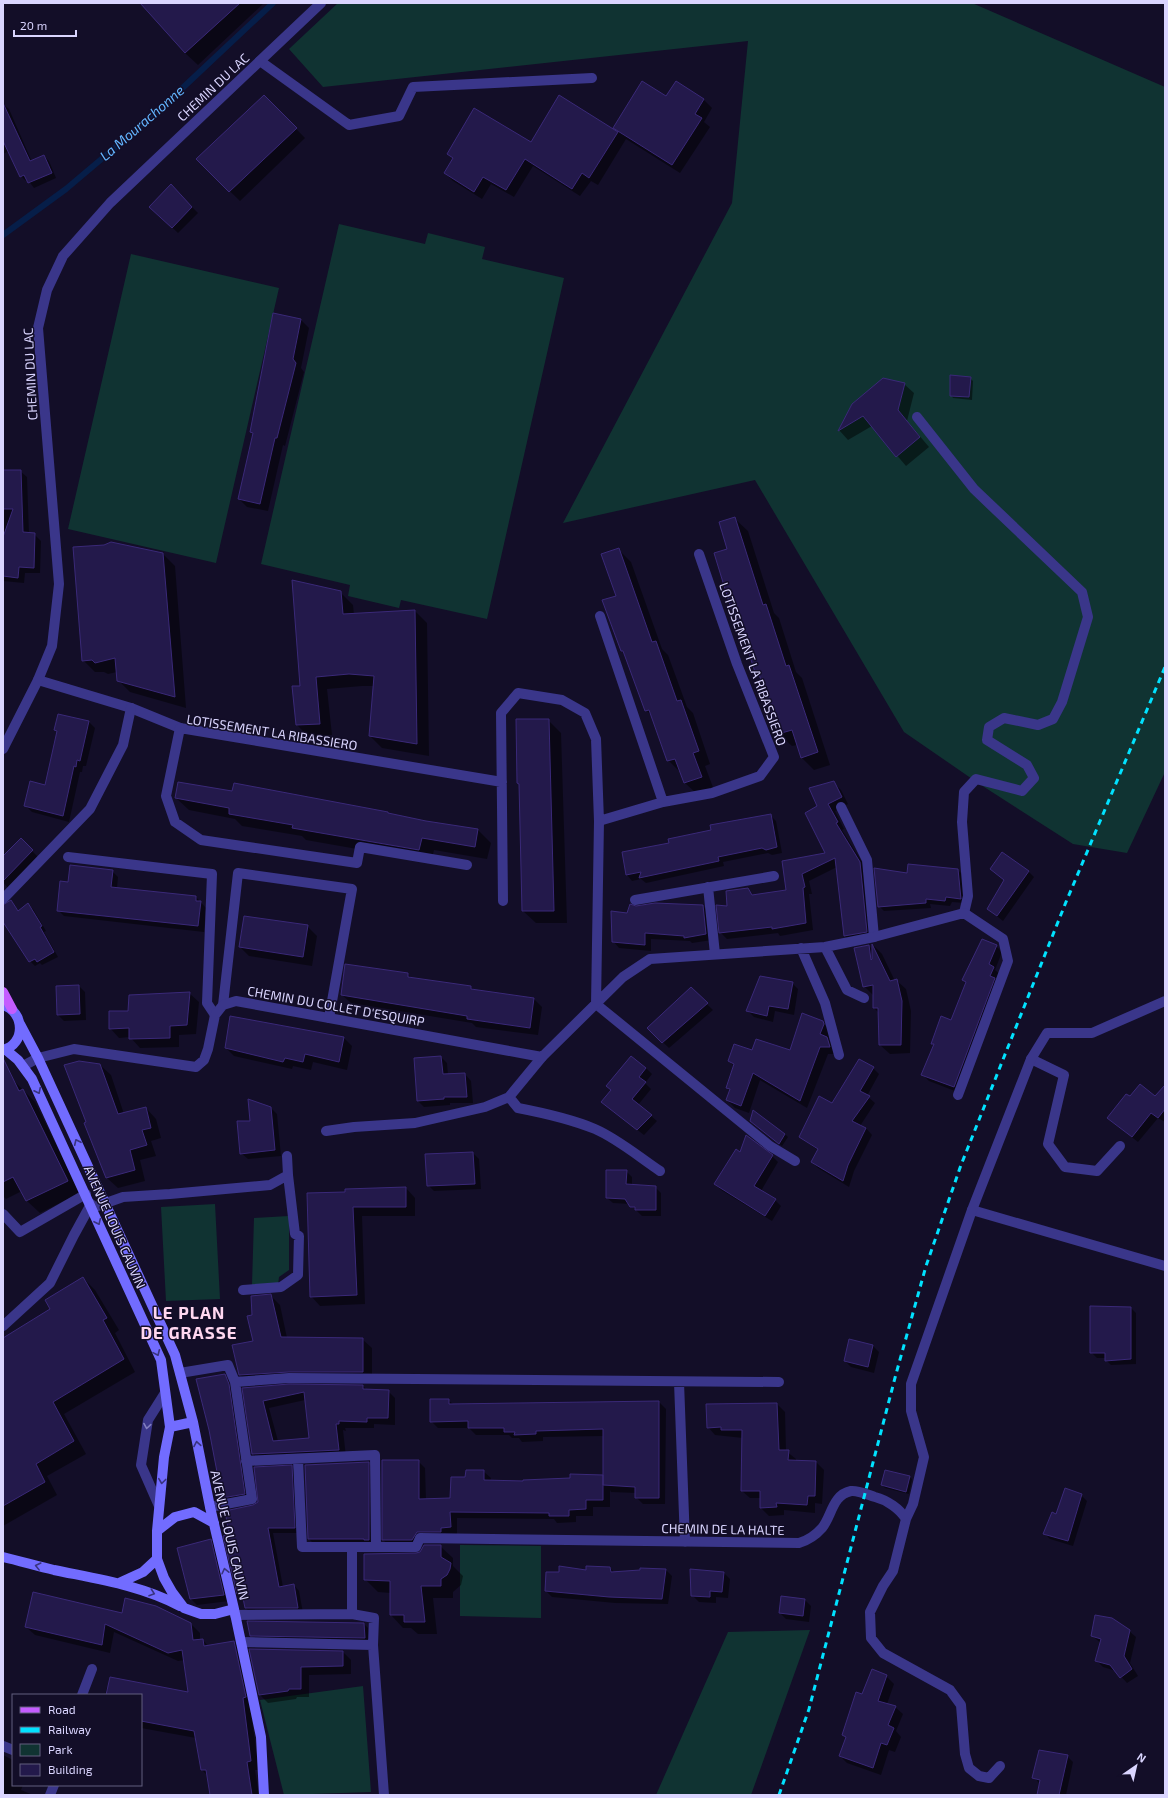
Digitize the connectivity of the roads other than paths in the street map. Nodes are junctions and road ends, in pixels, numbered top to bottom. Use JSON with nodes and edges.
{"nodes":[{"id":1,"x":321,"y":3,"type":"edge"},
{"id":2,"x":260,"y":61,"type":"junction"},
{"id":3,"x":592,"y":78,"type":"dead end"},
{"id":4,"x":917,"y":417,"type":"dead end"},
{"id":5,"x":699,"y":554,"type":"dead end"},
{"id":6,"x":600,"y":616,"type":"dead end"},
{"id":7,"x":38,"y":680,"type":"junction"},
{"id":8,"x":131,"y":708,"type":"junction"},
{"id":9,"x":180,"y":728,"type":"junction"},
{"id":10,"x":3,"y":750,"type":"edge"},
{"id":11,"x":502,"y":782,"type":"junction"},
{"id":12,"x":663,"y":802,"type":"junction"},
{"id":13,"x":841,"y":807,"type":"dead end"},
{"id":14,"x":599,"y":821,"type":"junction"},
{"id":15,"x":68,"y":856,"type":"dead end"},
{"id":16,"x":467,"y":865,"type":"dead end"},
{"id":17,"x":774,"y":876,"type":"dead end"},
{"id":18,"x":708,"y":887,"type":"junction"},
{"id":19,"x":3,"y":899,"type":"edge"},
{"id":20,"x":634,"y":900,"type":"dead end"},
{"id":21,"x":503,"y":901,"type":"dead end"},
{"id":22,"x":964,"y":913,"type":"junction"},
{"id":23,"x":874,"y":937,"type":"junction"},
{"id":24,"x":825,"y":947,"type":"junction"},
{"id":25,"x":801,"y":948,"type":"junction"},
{"id":26,"x":715,"y":954,"type":"junction"},
{"id":27,"x":3,"y":992,"type":"edge"},
{"id":28,"x":864,"y":998,"type":"dead end"},
{"id":29,"x":1165,"y":1001,"type":"edge"},
{"id":30,"x":596,"y":1004,"type":"junction"},
{"id":31,"x":223,"y":1005,"type":"junction"},
{"id":32,"x":7,"y":1007,"type":"edge"},
{"id":33,"x":215,"y":1016,"type":"junction"},
{"id":34,"x":329,"y":1018,"type":"junction"},
{"id":35,"x":20,"y":1024,"type":"junction"},
{"id":36,"x":4,"y":1050,"type":"edge"},
{"id":37,"x":839,"y":1055,"type":"dead end"},
{"id":38,"x":542,"y":1057,"type":"junction"},
{"id":39,"x":38,"y":1058,"type":"junction"},
{"id":40,"x":1031,"y":1059,"type":"junction"},
{"id":41,"x":23,"y":1066,"type":"junction"},
{"id":42,"x":958,"y":1095,"type":"dead end"},
{"id":43,"x":509,"y":1097,"type":"junction"},
{"id":44,"x":326,"y":1131,"type":"dead end"},
{"id":45,"x":1120,"y":1146,"type":"dead end"},
{"id":46,"x":287,"y":1156,"type":"dead end"},
{"id":47,"x":795,"y":1162,"type":"dead end"},
{"id":48,"x":660,"y":1171,"type":"dead end"},
{"id":49,"x":288,"y":1175,"type":"junction"},
{"id":50,"x":86,"y":1194,"type":"junction"},
{"id":51,"x":106,"y":1203,"type":"junction"},
{"id":52,"x":91,"y":1206,"type":"junction"},
{"id":53,"x":972,"y":1210,"type":"junction"},
{"id":54,"x":3,"y":1214,"type":"edge"},
{"id":55,"x":1165,"y":1266,"type":"edge"},
{"id":56,"x":243,"y":1290,"type":"dead end"},
{"id":57,"x":3,"y":1326,"type":"edge"},
{"id":58,"x":180,"y":1373,"type":"junction"},
{"id":59,"x":235,"y":1382,"type":"junction"},
{"id":60,"x":679,"y":1382,"type":"junction"},
{"id":61,"x":779,"y":1382,"type":"dead end"},
{"id":62,"x":165,"y":1393,"type":"junction"},
{"id":63,"x":193,"y":1422,"type":"junction"},
{"id":64,"x":170,"y":1427,"type":"junction"},
{"id":65,"x":298,"y":1460,"type":"junction"},
{"id":66,"x":246,"y":1461,"type":"junction"},
{"id":67,"x":159,"y":1506,"type":"junction"},
{"id":68,"x":210,"y":1507,"type":"junction"},
{"id":69,"x":906,"y":1519,"type":"junction"},
{"id":70,"x":214,"y":1523,"type":"junction"},
{"id":71,"x":158,"y":1531,"type":"junction"},
{"id":72,"x":685,"y":1542,"type":"junction"},
{"id":73,"x":376,"y":1547,"type":"junction"},
{"id":74,"x":352,"y":1548,"type":"junction"},
{"id":75,"x":3,"y":1557,"type":"edge"},
{"id":76,"x":157,"y":1559,"type":"junction"},
{"id":77,"x":119,"y":1583,"type":"junction"},
{"id":78,"x":184,"y":1608,"type":"junction"},
{"id":79,"x":234,"y":1612,"type":"junction"},
{"id":80,"x":352,"y":1614,"type":"junction"},
{"id":81,"x":241,"y":1642,"type":"junction"},
{"id":82,"x":372,"y":1645,"type":"junction"},
{"id":83,"x":92,"y":1668,"type":"dead end"},
{"id":84,"x":82,"y":1694,"type":"edge"},
{"id":85,"x":1000,"y":1766,"type":"dead end"},
{"id":86,"x":264,"y":1795,"type":"edge"},
{"id":87,"x":384,"y":1795,"type":"edge"}],
"edges":[{"from":1,"to":2,"type":"street","name":"CHEMIN DU LAC"},
{"from":2,"to":3,"type":"street"},
{"from":2,"to":7,"type":"street","name":"CHEMIN DU LAC"},
{"from":4,"to":22,"type":"street"},
{"from":5,"to":12,"type":"street","name":"LOTISSEMENT LA RIBASSIERO"},
{"from":6,"to":12,"type":"street"},
{"from":7,"to":8,"type":"street"},
{"from":7,"to":10,"type":"street","name":"CHEMIN DU LAC"},
{"from":8,"to":9,"type":"street"},
{"from":8,"to":19,"type":"street"},
{"from":9,"to":11,"type":"street","name":"LOTISSEMENT LA RIBASSIERO"},
{"from":9,"to":16,"type":"street","name":"LOTISSEMENT LA RIBASSIERO"},
{"from":11,"to":14,"type":"street"},
{"from":11,"to":21,"type":"street"},
{"from":12,"to":14,"type":"street","name":"LOTISSEMENT LA RIBASSIERO"},
{"from":13,"to":23,"type":"street"},
{"from":14,"to":30,"type":"street"},
{"from":15,"to":33,"type":"street"},
{"from":17,"to":18,"type":"street"},
{"from":18,"to":20,"type":"street"},
{"from":18,"to":26,"type":"street"},
{"from":22,"to":23,"type":"street"},
{"from":22,"to":42,"type":"street"},
{"from":23,"to":24,"type":"street"},
{"from":24,"to":25,"type":"street"},
{"from":24,"to":28,"type":"street"},
{"from":25,"to":26,"type":"street"},
{"from":25,"to":37,"type":"street"},
{"from":26,"to":30,"type":"street"},
{"from":27,"to":32,"type":"main road"},
{"from":29,"to":40,"type":"street"},
{"from":30,"to":38,"type":"street"},
{"from":30,"to":47,"type":"street"},
{"from":31,"to":33,"type":"street"},
{"from":31,"to":34,"type":"street","name":"CHEMIN DU COLLET D'ESQUIRP"},
{"from":31,"to":34,"type":"street"},
{"from":32,"to":35,"type":"street","name":"AVENUE LOUIS CAUVIN"},
{"from":33,"to":39,"type":"street"},
{"from":34,"to":38,"type":"street","name":"CHEMIN DU COLLET D'ESQUIRP"},
{"from":35,"to":36,"type":"street"},
{"from":35,"to":39,"type":"street","name":"AVENUE LOUIS CAUVIN"},
{"from":36,"to":41,"type":"street","name":"AVENUE LOUIS CAUVIN"},
{"from":38,"to":43,"type":"street"},
{"from":39,"to":41,"type":"street"},
{"from":51,"to":39,"type":"street","name":"AVENUE LOUIS CAUVIN","one_way":true},
{"from":40,"to":45,"type":"street"},
{"from":40,"to":53,"type":"street"},
{"from":41,"to":50,"type":"street","name":"AVENUE LOUIS CAUVIN","one_way":true},
{"from":43,"to":44,"type":"street"},
{"from":43,"to":48,"type":"street"},
{"from":46,"to":49,"type":"street"},
{"from":49,"to":51,"type":"street"},
{"from":49,"to":56,"type":"street"},
{"from":50,"to":52,"type":"street","name":"AVENUE LOUIS CAUVIN"},
{"from":50,"to":54,"type":"street"},
{"from":51,"to":52,"type":"street"},
{"from":51,"to":58,"type":"street","name":"AVENUE LOUIS CAUVIN"},
{"from":52,"to":57,"type":"street"},
{"from":52,"to":62,"type":"street","name":"AVENUE LOUIS CAUVIN","one_way":true},
{"from":53,"to":55,"type":"street"},
{"from":53,"to":69,"type":"street"},
{"from":58,"to":59,"type":"street"},
{"from":58,"to":63,"type":"street","name":"AVENUE LOUIS CAUVIN"},
{"from":59,"to":60,"type":"street"},
{"from":59,"to":66,"type":"street"},
{"from":60,"to":61,"type":"street"},
{"from":60,"to":72,"type":"street"},
{"from":62,"to":64,"type":"street","name":"AVENUE LOUIS CAUVIN"},
{"from":62,"to":67,"type":"street","one_way":true},
{"from":63,"to":64,"type":"street"},
{"from":68,"to":63,"type":"street","name":"AVENUE LOUIS CAUVIN","one_way":true},
{"from":64,"to":67,"type":"street","name":"AVENUE LOUIS CAUVIN","one_way":true},
{"from":65,"to":66,"type":"street"},
{"from":65,"to":73,"type":"street"},
{"from":65,"to":74,"type":"street","name":"CHEMIN DE LA HALTE"},
{"from":66,"to":68,"type":"street"},
{"from":67,"to":71,"type":"street","name":"AVENUE LOUIS CAUVIN"},
{"from":68,"to":70,"type":"street","name":"AVENUE LOUIS CAUVIN"},
{"from":69,"to":72,"type":"street","name":"CHEMIN DE LA HALTE"},
{"from":69,"to":85,"type":"street"},
{"from":70,"to":71,"type":"street"},
{"from":79,"to":70,"type":"street","name":"AVENUE LOUIS CAUVIN","one_way":true},
{"from":71,"to":76,"type":"street","name":"AVENUE LOUIS CAUVIN"},
{"from":72,"to":73,"type":"street","name":"CHEMIN DE LA HALTE"},
{"from":73,"to":74,"type":"street","name":"CHEMIN DE LA HALTE"},
{"from":74,"to":80,"type":"street"},
{"from":77,"to":75,"type":"street","one_way":true},
{"from":76,"to":77,"type":"street"},
{"from":76,"to":78,"type":"street","name":"AVENUE LOUIS CAUVIN"},
{"from":77,"to":78,"type":"street","one_way":true},
{"from":78,"to":79,"type":"street","name":"AVENUE LOUIS CAUVIN"},
{"from":79,"to":80,"type":"street"},
{"from":79,"to":81,"type":"street","name":"AVENUE LOUIS CAUVIN"},
{"from":80,"to":82,"type":"street"},
{"from":81,"to":82,"type":"street"},
{"from":81,"to":86,"type":"street","name":"AVENUE LOUIS CAUVIN"},
{"from":82,"to":87,"type":"street"},
{"from":83,"to":84,"type":"street"}]}
